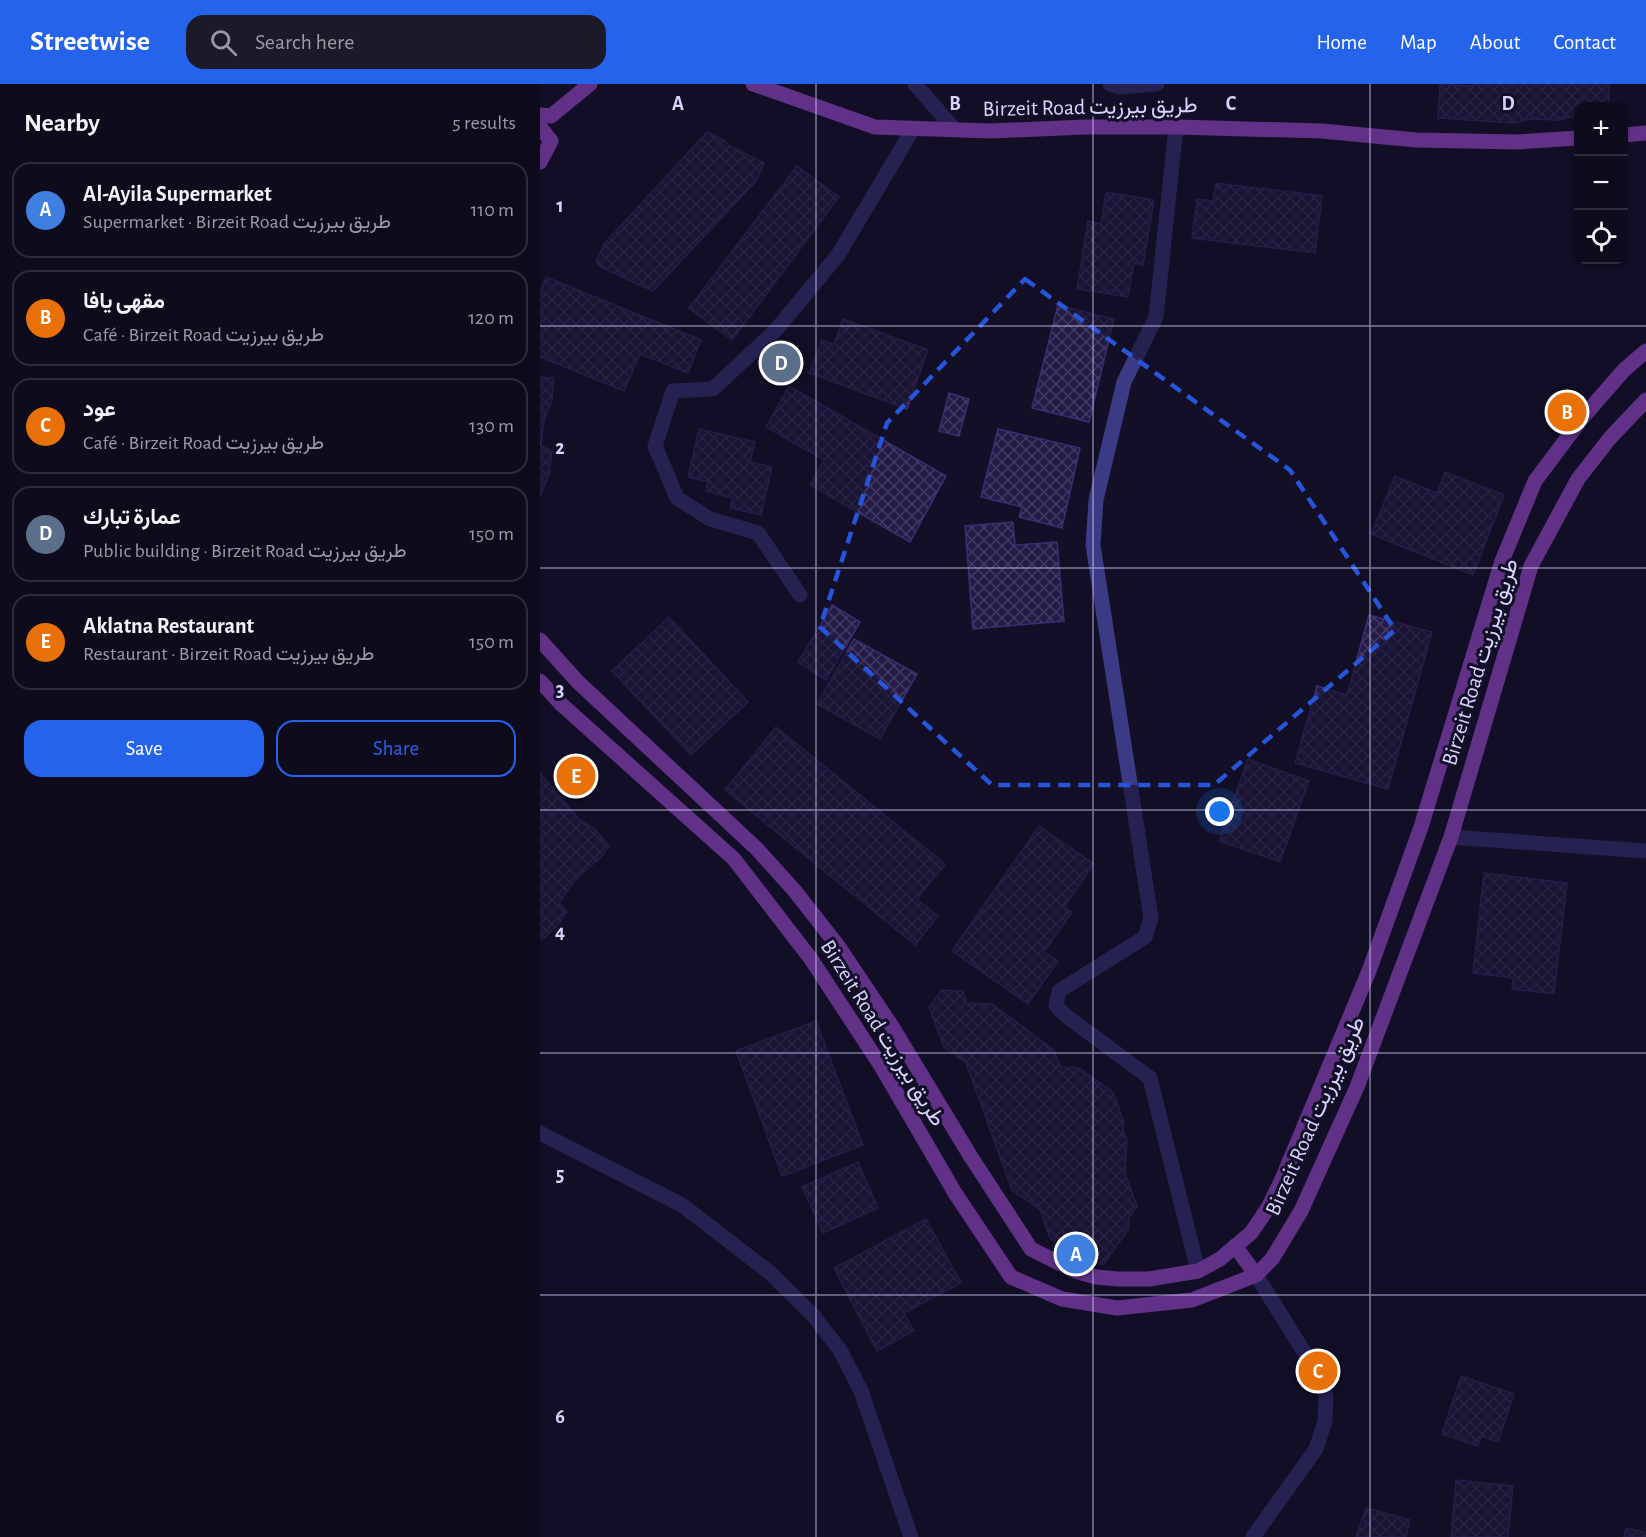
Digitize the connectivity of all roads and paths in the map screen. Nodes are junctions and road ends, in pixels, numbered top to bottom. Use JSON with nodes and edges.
{"nodes":[{"id":1,"x":590,"y":84,"type":"edge"},
{"id":2,"x":753,"y":84,"type":"edge"},
{"id":3,"x":915,"y":84,"type":"edge"},
{"id":4,"x":1110,"y":84,"type":"edge"},
{"id":5,"x":1157,"y":84,"type":"edge"},
{"id":6,"x":540,"y":115,"type":"edge"},
{"id":7,"x":540,"y":127,"type":"edge"},
{"id":8,"x":1176,"y":127,"type":"junction"},
{"id":9,"x":913,"y":129,"type":"junction"},
{"id":10,"x":955,"y":130,"type":"junction"},
{"id":11,"x":1646,"y":133,"type":"edge"},
{"id":12,"x":1628,"y":135,"type":"edge"},
{"id":13,"x":1574,"y":138,"type":"edge"},
{"id":14,"x":540,"y":162,"type":"edge"},
{"id":15,"x":1646,"y":351,"type":"edge"},
{"id":16,"x":1646,"y":400,"type":"edge"},
{"id":17,"x":800,"y":595,"type":"dead end"},
{"id":18,"x":540,"y":640,"type":"edge"},
{"id":19,"x":540,"y":681,"type":"edge"},
{"id":20,"x":578,"y":682,"type":"junction"},
{"id":21,"x":561,"y":704,"type":"junction"},
{"id":22,"x":1451,"y":837,"type":"junction"},
{"id":23,"x":1646,"y":851,"type":"edge"},
{"id":24,"x":540,"y":1133,"type":"edge"},
{"id":25,"x":1235,"y":1246,"type":"junction"},
{"id":26,"x":1198,"y":1271,"type":"junction"},
{"id":27,"x":1256,"y":1275,"type":"junction"},
{"id":28,"x":911,"y":1537,"type":"edge"},
{"id":29,"x":1253,"y":1537,"type":"edge"}],
"edges":[{"from":1,"to":6,"type":"main road"},
{"from":2,"to":9,"type":"main road","name":"Birzeit Road طريق بيرزيت"},
{"from":3,"to":10,"type":"street"},
{"from":4,"to":5,"type":"street"},
{"from":7,"to":14,"type":"main road"},
{"from":8,"to":10,"type":"main road","name":"Birzeit Road طريق بيرزيت"},
{"from":8,"to":13,"type":"main road","name":"Birzeit Road طريق بيرزيت"},
{"from":8,"to":26,"type":"street"},
{"from":9,"to":10,"type":"main road","name":"Birzeit Road طريق بيرزيت"},
{"from":9,"to":17,"type":"street"},
{"from":11,"to":12,"type":"main road"},
{"from":15,"to":25,"type":"main road"},
{"from":16,"to":22,"type":"main road","name":"Birzeit Road طريق بيرزيت"},
{"from":18,"to":20,"type":"main road"},
{"from":19,"to":21,"type":"main road","name":"Birzeit Road طريق بيرزيت"},
{"from":20,"to":21,"type":"main road"},
{"from":20,"to":26,"type":"main road"},
{"from":21,"to":27,"type":"main road","name":"Birzeit Road طريق بيرزيت"},
{"from":22,"to":23,"type":"street"},
{"from":22,"to":27,"type":"main road","name":"Birzeit Road طريق بيرزيت"},
{"from":24,"to":28,"type":"street"},
{"from":25,"to":26,"type":"main road"},
{"from":25,"to":27,"type":"main road"},
{"from":27,"to":29,"type":"street"}]}
